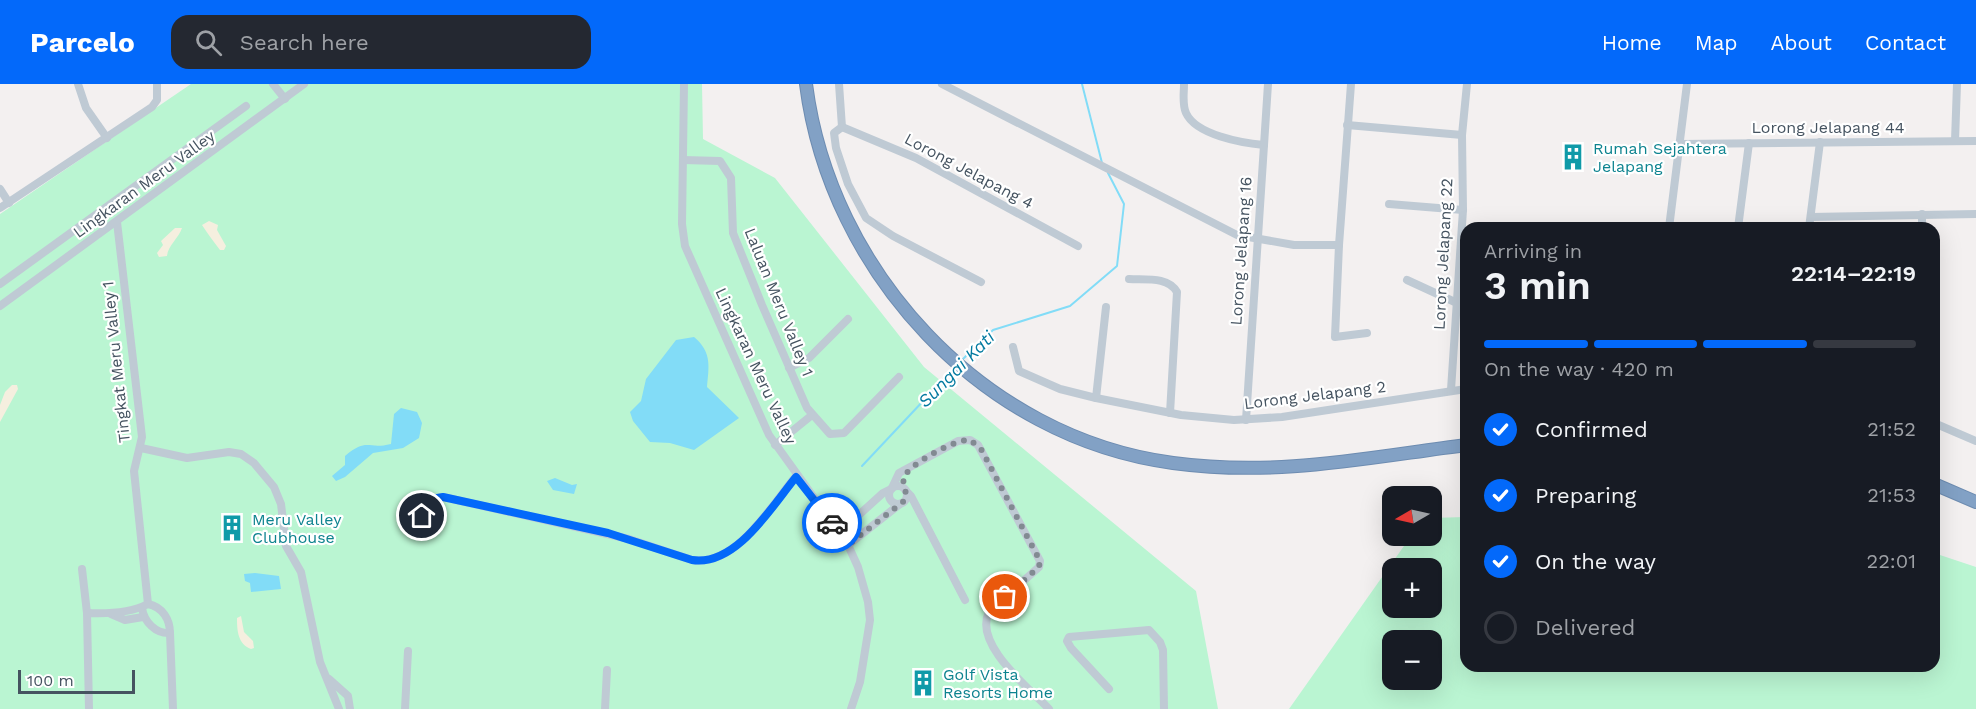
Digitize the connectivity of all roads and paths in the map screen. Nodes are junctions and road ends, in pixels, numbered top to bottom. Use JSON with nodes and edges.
{"nodes":[{"id":1,"x":78,"y":84,"type":"edge"},
{"id":2,"x":157,"y":84,"type":"edge"},
{"id":3,"x":273,"y":84,"type":"edge"},
{"id":4,"x":304,"y":84,"type":"edge"},
{"id":5,"x":684,"y":84,"type":"edge"},
{"id":6,"x":806,"y":84,"type":"edge"},
{"id":7,"x":813,"y":84,"type":"edge"},
{"id":8,"x":839,"y":84,"type":"edge"},
{"id":9,"x":942,"y":84,"type":"edge"},
{"id":10,"x":1184,"y":84,"type":"edge"},
{"id":11,"x":1268,"y":84,"type":"edge"},
{"id":12,"x":1351,"y":84,"type":"edge"},
{"id":13,"x":1467,"y":84,"type":"edge"},
{"id":14,"x":1687,"y":84,"type":"edge"},
{"id":15,"x":1957,"y":84,"type":"edge"},
{"id":16,"x":292,"y":88,"type":"edge"},
{"id":17,"x":285,"y":99,"type":"junction"},
{"id":18,"x":246,"y":106,"type":"dead end"},
{"id":19,"x":1347,"y":125,"type":"junction"},
{"id":20,"x":842,"y":127,"type":"junction"},
{"id":21,"x":1462,"y":135,"type":"junction"},
{"id":22,"x":107,"y":138,"type":"junction"},
{"id":23,"x":1955,"y":141,"type":"junction"},
{"id":24,"x":1976,"y":141,"type":"edge"},
{"id":25,"x":1820,"y":142,"type":"junction"},
{"id":26,"x":1749,"y":143,"type":"junction"},
{"id":27,"x":1680,"y":144,"type":"junction"},
{"id":28,"x":1264,"y":145,"type":"junction"},
{"id":29,"x":683,"y":159,"type":"junction"},
{"id":30,"x":825,"y":165,"type":"junction"},
{"id":31,"x":157,"y":173,"type":"junction"},
{"id":32,"x":167,"y":186,"type":"junction"},
{"id":33,"x":0,"y":189,"type":"edge"},
{"id":34,"x":9,"y":202,"type":"junction"},
{"id":35,"x":1389,"y":204,"type":"dead end"},
{"id":36,"x":0,"y":208,"type":"edge"},
{"id":37,"x":1464,"y":210,"type":"junction"},
{"id":38,"x":1922,"y":214,"type":"junction"},
{"id":39,"x":1976,"y":214,"type":"edge"},
{"id":40,"x":1811,"y":217,"type":"junction"},
{"id":41,"x":117,"y":222,"type":"junction"},
{"id":42,"x":1463,"y":222,"type":"edge"},
{"id":43,"x":1670,"y":222,"type":"edge"},
{"id":44,"x":1739,"y":222,"type":"edge"},
{"id":45,"x":1810,"y":222,"type":"edge"},
{"id":46,"x":1922,"y":222,"type":"edge"},
{"id":47,"x":1257,"y":241,"type":"junction"},
{"id":48,"x":1339,"y":244,"type":"junction"},
{"id":49,"x":1078,"y":246,"type":"dead end"},
{"id":50,"x":1460,"y":263,"type":"edge"},
{"id":51,"x":1129,"y":279,"type":"dead end"},
{"id":52,"x":1407,"y":280,"type":"dead end"},
{"id":53,"x":981,"y":282,"type":"dead end"},
{"id":54,"x":0,"y":284,"type":"edge"},
{"id":55,"x":1457,"y":303,"type":"junction"},
{"id":56,"x":0,"y":306,"type":"edge"},
{"id":57,"x":1106,"y":307,"type":"dead end"},
{"id":58,"x":848,"y":319,"type":"dead end"},
{"id":59,"x":1366,"y":333,"type":"dead end"},
{"id":60,"x":1013,"y":347,"type":"dead end"},
{"id":61,"x":789,"y":368,"type":"junction"},
{"id":62,"x":899,"y":377,"type":"dead end"},
{"id":63,"x":1460,"y":389,"type":"edge"},
{"id":64,"x":1451,"y":390,"type":"junction"},
{"id":65,"x":1096,"y":398,"type":"junction"},
{"id":66,"x":1170,"y":413,"type":"junction"},
{"id":67,"x":812,"y":415,"type":"junction"},
{"id":68,"x":1246,"y":420,"type":"junction"},
{"id":69,"x":1940,"y":426,"type":"edge"},
{"id":70,"x":1976,"y":441,"type":"edge"},
{"id":71,"x":1460,"y":445,"type":"edge"},
{"id":72,"x":775,"y":446,"type":"junction"},
{"id":73,"x":141,"y":448,"type":"junction"},
{"id":74,"x":908,"y":470,"type":"junction"},
{"id":75,"x":796,"y":477,"type":"junction"},
{"id":76,"x":1940,"y":487,"type":"edge"},
{"id":77,"x":892,"y":489,"type":"junction"},
{"id":78,"x":905,"y":490,"type":"junction"},
{"id":79,"x":1976,"y":502,"type":"edge"},
{"id":80,"x":901,"y":503,"type":"junction"},
{"id":81,"x":916,"y":510,"type":"junction"},
{"id":82,"x":857,"y":518,"type":"junction"},
{"id":83,"x":414,"y":530,"type":"dead end"},
{"id":84,"x":867,"y":531,"type":"junction"},
{"id":85,"x":839,"y":533,"type":"junction"},
{"id":86,"x":848,"y":545,"type":"junction"},
{"id":87,"x":82,"y":569,"type":"dead end"},
{"id":88,"x":965,"y":600,"type":"dead end"},
{"id":89,"x":144,"y":610,"type":"junction"},
{"id":90,"x":87,"y":613,"type":"junction"},
{"id":91,"x":170,"y":633,"type":"junction"},
{"id":92,"x":408,"y":651,"type":"dead end"},
{"id":93,"x":607,"y":669,"type":"dead end"},
{"id":94,"x":327,"y":677,"type":"junction"},
{"id":95,"x":1109,"y":689,"type":"dead end"},
{"id":96,"x":89,"y":709,"type":"edge"},
{"id":97,"x":173,"y":709,"type":"edge"},
{"id":98,"x":339,"y":709,"type":"edge"},
{"id":99,"x":350,"y":709,"type":"edge"},
{"id":100,"x":405,"y":709,"type":"edge"},
{"id":101,"x":605,"y":709,"type":"edge"},
{"id":102,"x":851,"y":709,"type":"edge"},
{"id":103,"x":1049,"y":709,"type":"edge"},
{"id":104,"x":1164,"y":709,"type":"edge"}],
"edges":[{"from":1,"to":22,"type":"street"},
{"from":2,"to":22,"type":"street"},
{"from":3,"to":17,"type":"street"},
{"from":4,"to":16,"type":"street","name":"Lingkaran Meru Valley"},
{"from":5,"to":29,"type":"street","name":"Lingkaran Meru Valley"},
{"from":6,"to":30,"type":"highway"},
{"from":7,"to":30,"type":"highway"},
{"from":8,"to":20,"type":"street"},
{"from":9,"to":47,"type":"street"},
{"from":10,"to":28,"type":"street"},
{"from":11,"to":28,"type":"street","name":"Lorong Jelapang 16"},
{"from":12,"to":19,"type":"street"},
{"from":13,"to":21,"type":"street","name":"Lorong Jelapang 22"},
{"from":14,"to":27,"type":"street"},
{"from":15,"to":23,"type":"street"},
{"from":16,"to":17,"type":"street","name":"Lingkaran Meru Valley"},
{"from":17,"to":32,"type":"street","name":"Lingkaran Meru Valley"},
{"from":18,"to":31,"type":"street"},
{"from":19,"to":21,"type":"street"},
{"from":19,"to":48,"type":"street"},
{"from":20,"to":49,"type":"street","name":"Lorong Jelapang 4"},
{"from":20,"to":53,"type":"street"},
{"from":21,"to":37,"type":"street","name":"Lorong Jelapang 22"},
{"from":22,"to":34,"type":"street"},
{"from":23,"to":24,"type":"street","name":"Lorong Jelapang 44"},
{"from":23,"to":25,"type":"street","name":"Lorong Jelapang 44"},
{"from":25,"to":26,"type":"street","name":"Lorong Jelapang 44"},
{"from":25,"to":40,"type":"street"},
{"from":26,"to":27,"type":"street","name":"Lorong Jelapang 44"},
{"from":26,"to":44,"type":"street"},
{"from":27,"to":43,"type":"street"},
{"from":28,"to":47,"type":"street","name":"Lorong Jelapang 16"},
{"from":29,"to":61,"type":"street","name":"Laluan Meru Valley 1"},
{"from":29,"to":72,"type":"street","name":"Lingkaran Meru Valley"},
{"from":30,"to":71,"type":"highway"},
{"from":31,"to":32,"type":"street"},
{"from":31,"to":54,"type":"street"},
{"from":32,"to":41,"type":"street","name":"Lingkaran Meru Valley"},
{"from":33,"to":34,"type":"street"},
{"from":34,"to":36,"type":"street"},
{"from":35,"to":37,"type":"street"},
{"from":37,"to":42,"type":"street","name":"Lorong Jelapang 22"},
{"from":38,"to":39,"type":"street"},
{"from":38,"to":40,"type":"street"},
{"from":38,"to":46,"type":"street"},
{"from":40,"to":45,"type":"street"},
{"from":41,"to":56,"type":"street","name":"Lingkaran Meru Valley"},
{"from":41,"to":73,"type":"street","name":"Tingkat Meru Valley 1"},
{"from":47,"to":48,"type":"street"},
{"from":47,"to":68,"type":"street","name":"Lorong Jelapang 16"},
{"from":48,"to":59,"type":"street"},
{"from":50,"to":55,"type":"street","name":"Lorong Jelapang 22"},
{"from":51,"to":66,"type":"street"},
{"from":52,"to":55,"type":"street"},
{"from":55,"to":64,"type":"street","name":"Lorong Jelapang 22"},
{"from":57,"to":65,"type":"street"},
{"from":58,"to":61,"type":"street"},
{"from":60,"to":65,"type":"street","name":"Lorong Jelapang 2"},
{"from":61,"to":67,"type":"street","name":"Laluan Meru Valley 1"},
{"from":62,"to":67,"type":"street","name":"Laluan Meru Valley 1"},
{"from":63,"to":64,"type":"street","name":"Lorong Jelapang 2"},
{"from":64,"to":68,"type":"street","name":"Lorong Jelapang 2"},
{"from":65,"to":66,"type":"street","name":"Lorong Jelapang 2"},
{"from":66,"to":68,"type":"street","name":"Lorong Jelapang 2"},
{"from":67,"to":72,"type":"street"},
{"from":69,"to":70,"type":"street"},
{"from":72,"to":75,"type":"street","name":"Lingkaran Meru Valley"},
{"from":73,"to":89,"type":"street","name":"Tingkat Meru Valley 1"},
{"from":73,"to":94,"type":"street"},
{"from":74,"to":77,"type":"street"},
{"from":74,"to":78,"type":"street"},
{"from":74,"to":103,"type":"street"},
{"from":75,"to":83,"type":"street"},
{"from":75,"to":85,"type":"street","name":"Lingkaran Meru Valley"},
{"from":76,"to":79,"type":"highway"},
{"from":77,"to":78,"type":"street"},
{"from":77,"to":80,"type":"street"},
{"from":77,"to":82,"type":"street"},
{"from":78,"to":80,"type":"street"},
{"from":78,"to":81,"type":"street"},
{"from":80,"to":81,"type":"street"},
{"from":80,"to":84,"type":"street"},
{"from":81,"to":88,"type":"street"},
{"from":82,"to":84,"type":"street"},
{"from":82,"to":85,"type":"street"},
{"from":84,"to":86,"type":"street"},
{"from":85,"to":86,"type":"street","name":"Lingkaran Meru Valley"},
{"from":86,"to":102,"type":"street","name":"Lingkaran Meru Valley"},
{"from":87,"to":90,"type":"street"},
{"from":89,"to":90,"type":"street"},
{"from":89,"to":91,"type":"street"},
{"from":89,"to":91,"type":"street"},
{"from":90,"to":96,"type":"street"},
{"from":91,"to":97,"type":"street"},
{"from":92,"to":100,"type":"street"},
{"from":93,"to":101,"type":"street"},
{"from":94,"to":98,"type":"street"},
{"from":94,"to":99,"type":"street"},
{"from":95,"to":104,"type":"street"}]}
